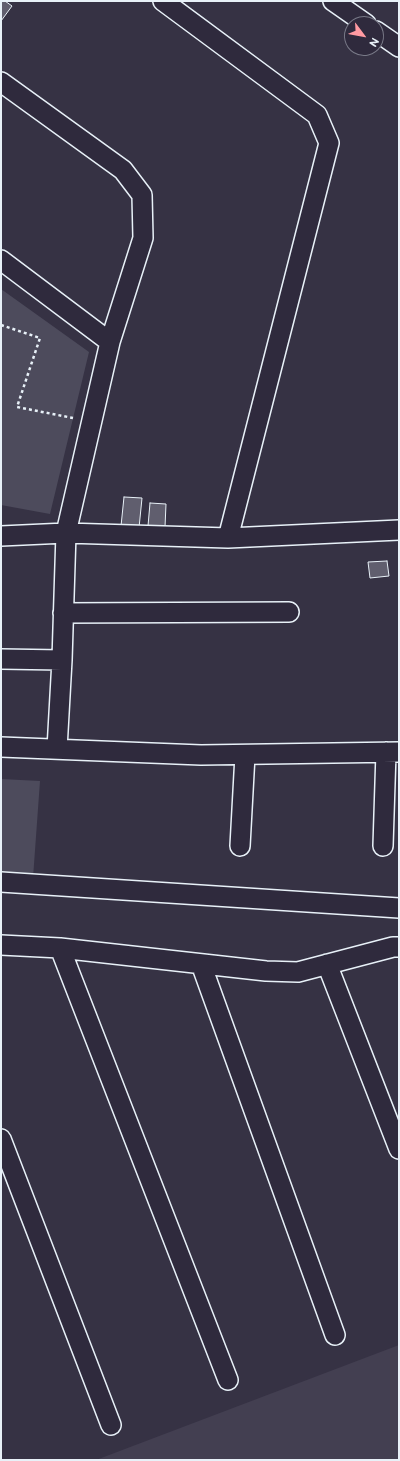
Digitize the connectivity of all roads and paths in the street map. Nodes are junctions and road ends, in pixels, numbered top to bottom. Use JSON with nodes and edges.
{"nodes":[{"id":1,"x":163,"y":1,"type":"edge"},
{"id":2,"x":333,"y":1,"type":"edge"},
{"id":3,"x":355,"y":16,"type":"edge"},
{"id":4,"x":384,"y":37,"type":"edge"},
{"id":5,"x":399,"y":47,"type":"edge"},
{"id":6,"x":1,"y":82,"type":"edge"},
{"id":7,"x":1,"y":260,"type":"edge"},
{"id":8,"x":1,"y":325,"type":"edge"},
{"id":9,"x":110,"y":342,"type":"junction"},
{"id":10,"x":91,"y":422,"type":"junction"},
{"id":11,"x":399,"y":530,"type":"edge"},
{"id":12,"x":66,"y":533,"type":"junction"},
{"id":13,"x":1,"y":536,"type":"edge"},
{"id":14,"x":228,"y":538,"type":"junction"},
{"id":15,"x":289,"y":612,"type":"dead end"},
{"id":16,"x":63,"y":613,"type":"junction"},
{"id":17,"x":1,"y":659,"type":"edge"},
{"id":18,"x":62,"y":660,"type":"junction"},
{"id":19,"x":1,"y":747,"type":"edge"},
{"id":20,"x":57,"y":749,"type":"junction"},
{"id":21,"x":393,"y":752,"type":"edge"},
{"id":22,"x":245,"y":754,"type":"junction"},
{"id":23,"x":240,"y":846,"type":"dead end"},
{"id":24,"x":383,"y":846,"type":"dead end"},
{"id":25,"x":1,"y":882,"type":"edge"},
{"id":26,"x":399,"y":908,"type":"edge"},
{"id":27,"x":1,"y":945,"type":"edge"},
{"id":28,"x":60,"y":948,"type":"junction"},
{"id":29,"x":399,"y":948,"type":"edge"},
{"id":30,"x":201,"y":964,"type":"junction"},
{"id":31,"x":327,"y":964,"type":"junction"},
{"id":32,"x":1,"y":1139,"type":"edge"},
{"id":33,"x":399,"y":1149,"type":"edge"},
{"id":34,"x":335,"y":1335,"type":"dead end"},
{"id":35,"x":228,"y":1380,"type":"dead end"},
{"id":36,"x":111,"y":1425,"type":"dead end"}],
"edges":[{"from":1,"to":14,"type":"street"},
{"from":2,"to":3,"type":"street"},
{"from":4,"to":5,"type":"street"},
{"from":6,"to":9,"type":"street"},
{"from":7,"to":9,"type":"street"},
{"from":8,"to":10,"type":"path"},
{"from":9,"to":10,"type":"street"},
{"from":10,"to":12,"type":"street"},
{"from":11,"to":14,"type":"street"},
{"from":12,"to":13,"type":"street"},
{"from":12,"to":14,"type":"street"},
{"from":12,"to":16,"type":"street"},
{"from":15,"to":16,"type":"street"},
{"from":16,"to":18,"type":"street"},
{"from":17,"to":18,"type":"street"},
{"from":18,"to":20,"type":"street"},
{"from":19,"to":20,"type":"street"},
{"from":20,"to":22,"type":"street"},
{"from":21,"to":22,"type":"street"},
{"from":21,"to":24,"type":"street"},
{"from":22,"to":23,"type":"street"},
{"from":25,"to":26,"type":"street"},
{"from":27,"to":28,"type":"street"},
{"from":28,"to":30,"type":"street"},
{"from":28,"to":35,"type":"street"},
{"from":29,"to":31,"type":"street"},
{"from":30,"to":31,"type":"street"},
{"from":30,"to":34,"type":"street"},
{"from":31,"to":33,"type":"street"},
{"from":32,"to":36,"type":"street"}]}
